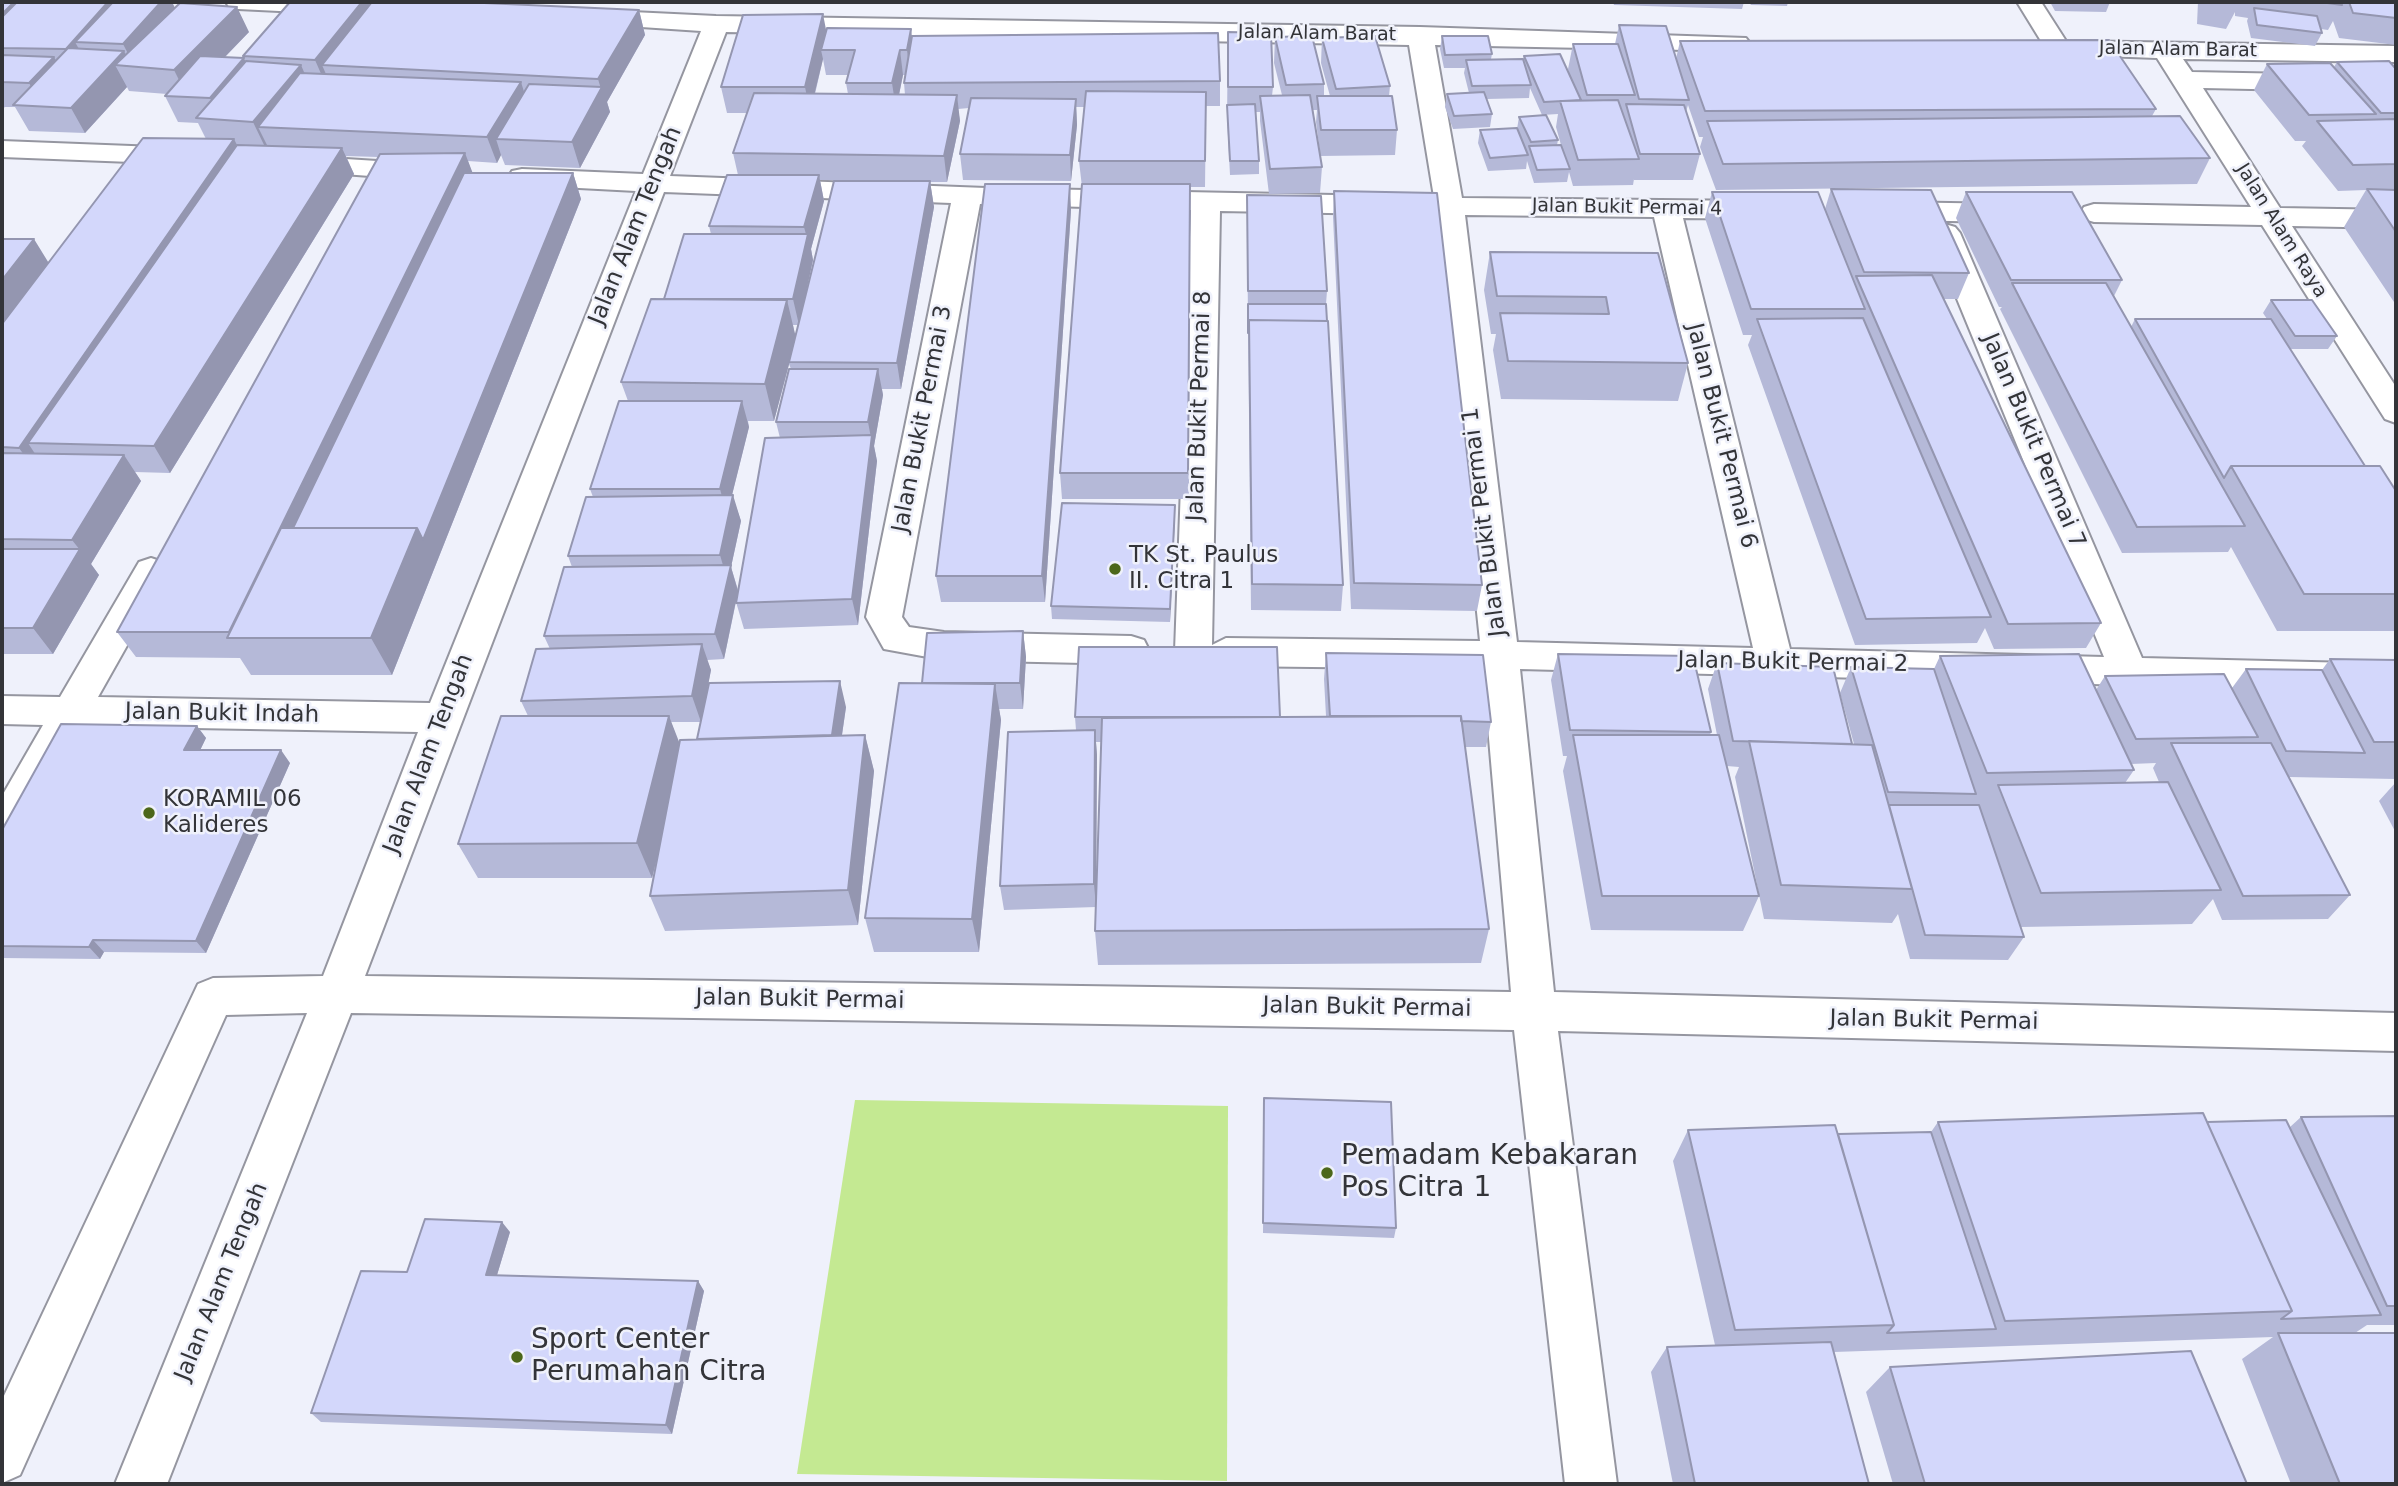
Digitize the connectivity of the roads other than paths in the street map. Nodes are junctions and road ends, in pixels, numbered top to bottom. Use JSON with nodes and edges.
{"nodes":[{"id":1,"x":238,"y":2,"type":"edge"},
{"id":2,"x":992,"y":2,"type":"edge"},
{"id":3,"x":2029,"y":2,"type":"edge"},
{"id":4,"x":362,"y":8,"type":"dead end"},
{"id":5,"x":569,"y":17,"type":"edge"},
{"id":6,"x":716,"y":24,"type":"junction"},
{"id":7,"x":991,"y":28,"type":"junction"},
{"id":8,"x":1420,"y":36,"type":"junction"},
{"id":9,"x":1754,"y":43,"type":"edge"},
{"id":10,"x":2031,"y":49,"type":"edge"},
{"id":11,"x":2058,"y":49,"type":"junction"},
{"id":12,"x":2165,"y":50,"type":"junction"},
{"id":13,"x":2396,"y":54,"type":"edge"},
{"id":14,"x":2185,"y":80,"type":"junction"},
{"id":15,"x":2396,"y":84,"type":"edge"},
{"id":16,"x":2,"y":149,"type":"edge"},
{"id":17,"x":152,"y":154,"type":"junction"},
{"id":18,"x":205,"y":158,"type":"edge"},
{"id":19,"x":271,"y":162,"type":"edge"},
{"id":20,"x":446,"y":173,"type":"edge"},
{"id":21,"x":500,"y":176,"type":"edge"},
{"id":22,"x":652,"y":184,"type":"junction"},
{"id":23,"x":129,"y":186,"type":"edge"},
{"id":24,"x":967,"y":196,"type":"junction"},
{"id":25,"x":1206,"y":202,"type":"junction"},
{"id":26,"x":1449,"y":204,"type":"junction"},
{"id":27,"x":1666,"y":209,"type":"junction"},
{"id":28,"x":1787,"y":210,"type":"edge"},
{"id":29,"x":1869,"y":211,"type":"edge"},
{"id":30,"x":1936,"y":212,"type":"junction"},
{"id":31,"x":2029,"y":213,"type":"edge"},
{"id":32,"x":2094,"y":213,"type":"dead end"},
{"id":33,"x":2271,"y":216,"type":"junction"},
{"id":34,"x":2396,"y":219,"type":"edge"},
{"id":35,"x":2396,"y":412,"type":"edge"},
{"id":36,"x":165,"y":546,"type":"edge"},
{"id":37,"x":897,"y":639,"type":"joint"},
{"id":38,"x":1193,"y":651,"type":"junction"},
{"id":39,"x":1500,"y":655,"type":"junction"},
{"id":40,"x":1775,"y":663,"type":"junction"},
{"id":41,"x":2129,"y":671,"type":"junction"},
{"id":42,"x":2396,"y":678,"type":"edge"},
{"id":43,"x":2,"y":710,"type":"edge"},
{"id":44,"x":70,"y":711,"type":"junction"},
{"id":45,"x":443,"y":718,"type":"junction"},
{"id":46,"x":2,"y":831,"type":"edge"},
{"id":47,"x":337,"y":994,"type":"junction"},
{"id":48,"x":1535,"y":1011,"type":"junction"},
{"id":49,"x":2396,"y":1032,"type":"edge"},
{"id":50,"x":2,"y":1457,"type":"edge"},
{"id":51,"x":142,"y":1484,"type":"edge"},
{"id":52,"x":1591,"y":1484,"type":"edge"}],
"edges":[{"from":1,"to":4,"type":"street"},
{"from":2,"to":7,"type":"street"},
{"from":3,"to":11,"type":"street"},
{"from":5,"to":6,"type":"street","name":"Jalan Alam Barat"},
{"from":6,"to":7,"type":"street","name":"Jalan Alam Barat"},
{"from":6,"to":22,"type":"street","name":"Jalan Alam Tengah"},
{"from":7,"to":8,"type":"street","name":"Jalan Alam Barat"},
{"from":8,"to":9,"type":"street","name":"Jalan Alam Barat"},
{"from":8,"to":26,"type":"street","name":"Jalan Bukit Permai 1"},
{"from":10,"to":11,"type":"street","name":"Jalan Alam Barat"},
{"from":11,"to":12,"type":"street","name":"Jalan Alam Barat"},
{"from":12,"to":13,"type":"street","name":"Jalan Alam Barat"},
{"from":12,"to":14,"type":"street","name":"Jalan Alam Raya"},
{"from":14,"to":15,"type":"street"},
{"from":14,"to":33,"type":"street","name":"Jalan Alam Raya"},
{"from":16,"to":17,"type":"street"},
{"from":17,"to":18,"type":"street"},
{"from":17,"to":23,"type":"street"},
{"from":19,"to":20,"type":"street"},
{"from":21,"to":22,"type":"street","name":"Jalan Bukit Permai 4"},
{"from":22,"to":24,"type":"street","name":"Jalan Bukit Permai 4"},
{"from":22,"to":45,"type":"street","name":"Jalan Alam Tengah"},
{"from":24,"to":25,"type":"street","name":"Jalan Bukit Permai 4"},
{"from":24,"to":37,"type":"street","name":"Jalan Bukit Permai 3"},
{"from":25,"to":26,"type":"street","name":"Jalan Bukit Permai 4"},
{"from":25,"to":38,"type":"street","name":"Jalan Bukit Permai 8"},
{"from":26,"to":27,"type":"street","name":"Jalan Bukit Permai 4"},
{"from":26,"to":39,"type":"street","name":"Jalan Bukit Permai 1"},
{"from":27,"to":28,"type":"street","name":"Jalan Bukit Permai 4"},
{"from":27,"to":40,"type":"street","name":"Jalan Bukit Permai 6"},
{"from":29,"to":30,"type":"street"},
{"from":30,"to":31,"type":"street"},
{"from":30,"to":41,"type":"street","name":"Jalan Bukit Permai 7"},
{"from":32,"to":33,"type":"street"},
{"from":33,"to":34,"type":"street"},
{"from":33,"to":35,"type":"street","name":"Jalan Alam Raya"},
{"from":36,"to":44,"type":"street"},
{"from":37,"to":38,"type":"street","name":"Jalan Bukit Permai 2"},
{"from":38,"to":39,"type":"street","name":"Jalan Bukit Permai 2"},
{"from":39,"to":40,"type":"street","name":"Jalan Bukit Permai 2"},
{"from":39,"to":48,"type":"street","name":"Jalan Bukit Permai 1"},
{"from":40,"to":41,"type":"street","name":"Jalan Bukit Permai 2"},
{"from":41,"to":42,"type":"street","name":"Jalan Bukit Permai 2"},
{"from":43,"to":44,"type":"street","name":"Jalan Bukit Indah"},
{"from":44,"to":45,"type":"street","name":"Jalan Bukit Indah"},
{"from":44,"to":46,"type":"street"},
{"from":45,"to":47,"type":"street","name":"Jalan Alam Tengah"},
{"from":47,"to":48,"type":"street","name":"Jalan Bukit Permai"},
{"from":47,"to":50,"type":"street","name":"Jalan Bukit Permai"},
{"from":47,"to":51,"type":"street","name":"Jalan Alam Tengah"},
{"from":48,"to":49,"type":"street","name":"Jalan Bukit Permai"},
{"from":48,"to":52,"type":"street","name":"Jalan Bukit Permai 1"}]}
